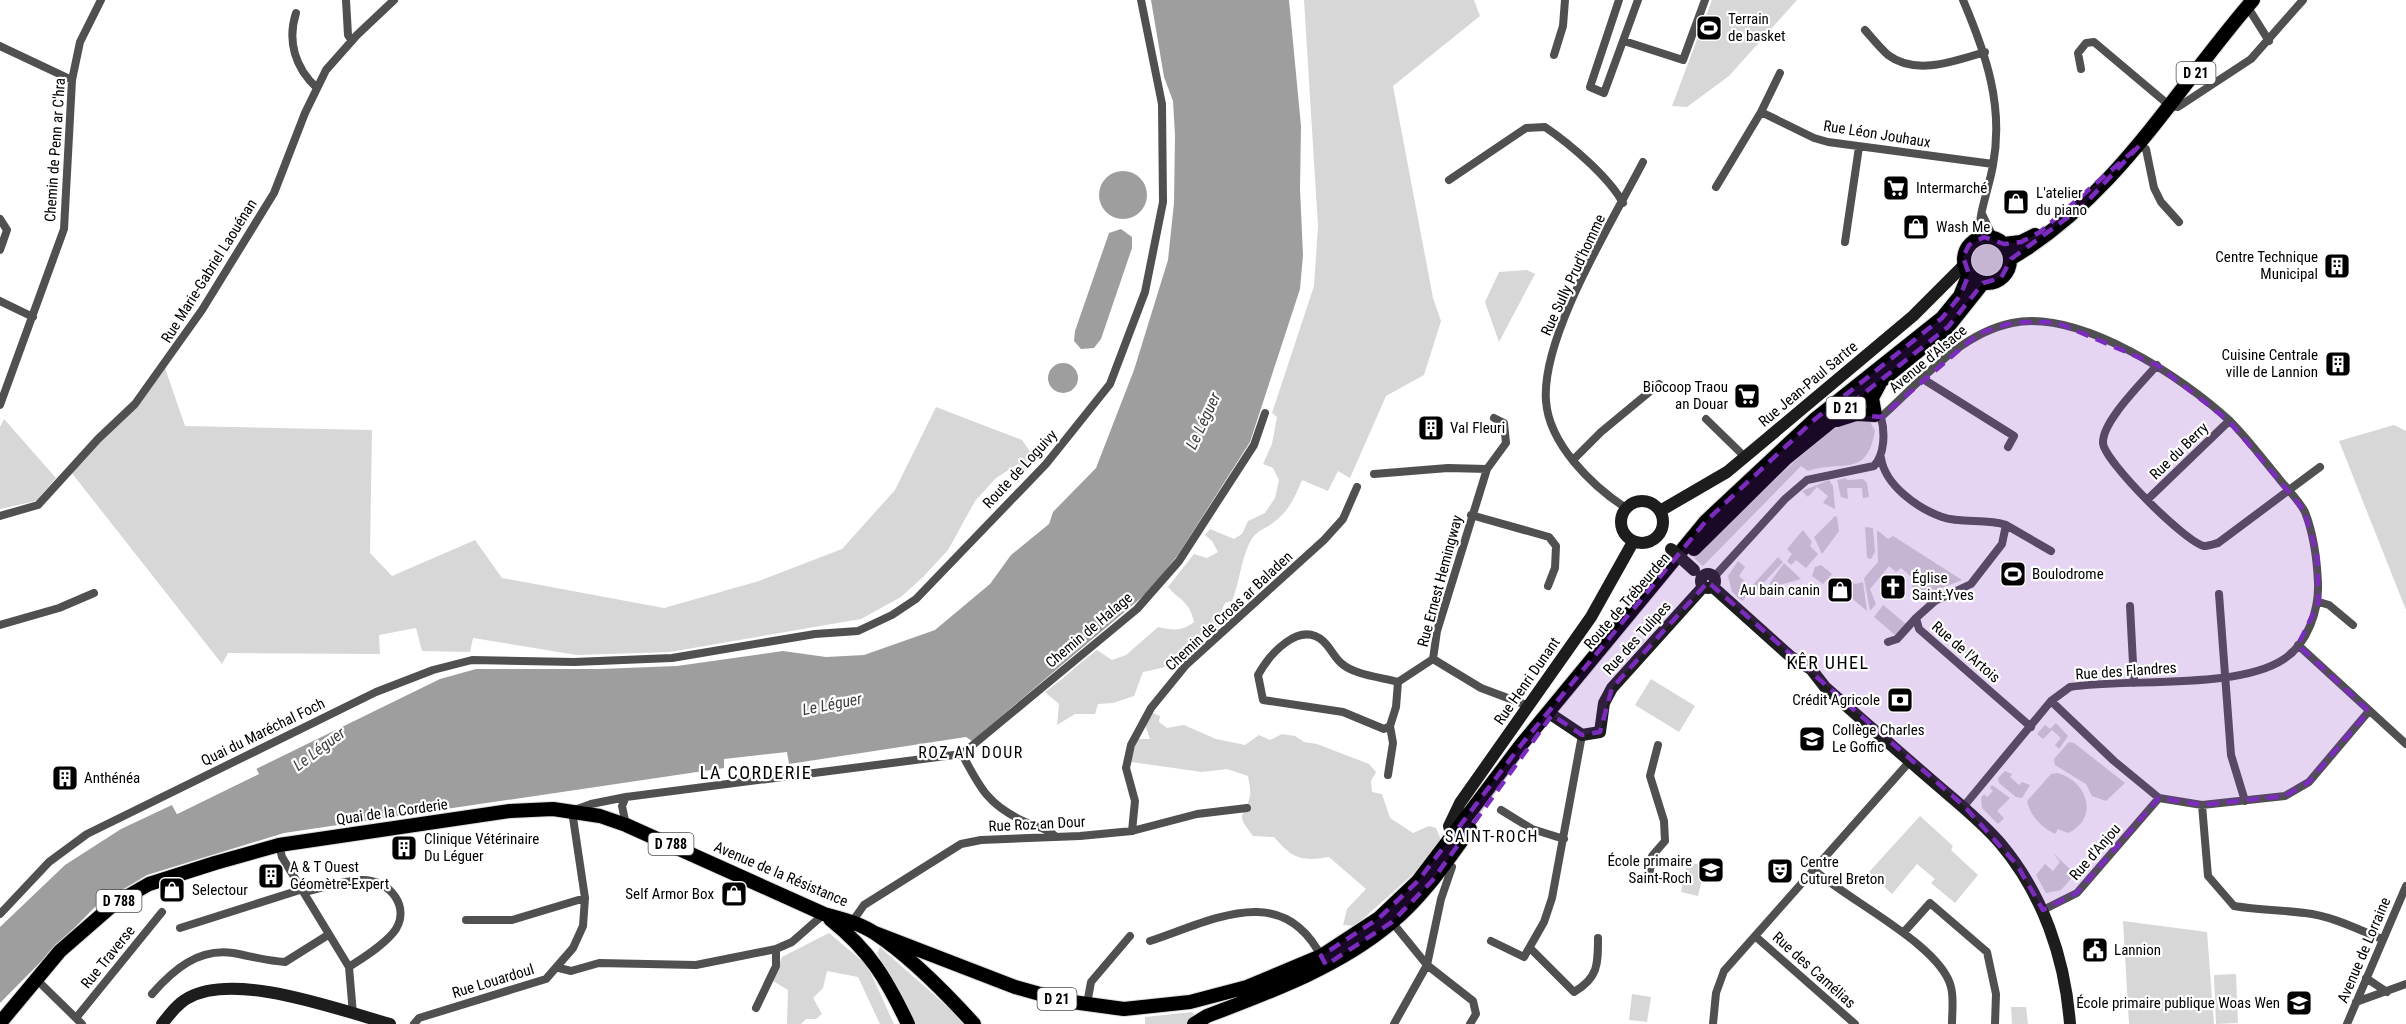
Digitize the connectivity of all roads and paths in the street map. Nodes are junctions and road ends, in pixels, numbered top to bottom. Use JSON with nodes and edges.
{"nodes":[{"id":1,"x":101,"y":0,"type":"edge"},
{"id":2,"x":346,"y":0,"type":"edge"},
{"id":3,"x":394,"y":0,"type":"edge"},
{"id":4,"x":1140,"y":0,"type":"edge"},
{"id":5,"x":1565,"y":0,"type":"edge"},
{"id":6,"x":1619,"y":0,"type":"edge"},
{"id":7,"x":1638,"y":0,"type":"edge"},
{"id":8,"x":1706,"y":0,"type":"edge"},
{"id":9,"x":1963,"y":0,"type":"edge"},
{"id":10,"x":2303,"y":0,"type":"edge"},
{"id":11,"x":2250,"y":3,"type":"edge"},
{"id":12,"x":296,"y":13,"type":"dead end"},
{"id":13,"x":1865,"y":30,"type":"dead end"},
{"id":14,"x":352,"y":40,"type":"junction"},
{"id":15,"x":1624,"y":41,"type":"junction"},
{"id":16,"x":2269,"y":41,"type":"junction"},
{"id":17,"x":0,"y":46,"type":"edge"},
{"id":18,"x":1985,"y":52,"type":"junction"},
{"id":19,"x":1554,"y":55,"type":"dead end"},
{"id":20,"x":2081,"y":69,"type":"dead end"},
{"id":21,"x":1780,"y":73,"type":"dead end"},
{"id":22,"x":72,"y":80,"type":"junction"},
{"id":23,"x":317,"y":88,"type":"junction"},
{"id":24,"x":2170,"y":106,"type":"junction"},
{"id":25,"x":1761,"y":112,"type":"junction"},
{"id":26,"x":2139,"y":146,"type":"junction"},
{"id":27,"x":1859,"y":147,"type":"junction"},
{"id":28,"x":1643,"y":162,"type":"dead end"},
{"id":29,"x":1993,"y":164,"type":"junction"},
{"id":30,"x":1449,"y":180,"type":"dead end"},
{"id":31,"x":1716,"y":187,"type":"dead end"},
{"id":32,"x":1623,"y":203,"type":"junction"},
{"id":33,"x":1982,"y":214,"type":"junction"},
{"id":34,"x":0,"y":219,"type":"edge"},
{"id":35,"x":2179,"y":222,"type":"dead end"},
{"id":36,"x":1992,"y":240,"type":"junction"},
{"id":37,"x":1845,"y":242,"type":"dead end"},
{"id":38,"x":0,"y":250,"type":"edge"},
{"id":39,"x":2010,"y":260,"type":"junction"},
{"id":40,"x":1966,"y":270,"type":"junction"},
{"id":41,"x":1983,"y":283,"type":"junction"},
{"id":42,"x":0,"y":301,"type":"edge"},
{"id":43,"x":33,"y":317,"type":"junction"},
{"id":44,"x":2157,"y":365,"type":"junction"},
{"id":45,"x":1886,"y":376,"type":"junction"},
{"id":46,"x":1923,"y":379,"type":"junction"},
{"id":47,"x":1659,"y":384,"type":"dead end"},
{"id":48,"x":0,"y":405,"type":"edge"},
{"id":49,"x":1265,"y":413,"type":"dead end"},
{"id":50,"x":1878,"y":416,"type":"junction"},
{"id":51,"x":1494,"y":418,"type":"dead end"},
{"id":52,"x":1706,"y":419,"type":"dead end"},
{"id":53,"x":2229,"y":421,"type":"junction"},
{"id":54,"x":1820,"y":430,"type":"junction"},
{"id":55,"x":2008,"y":447,"type":"dead end"},
{"id":56,"x":1745,"y":457,"type":"junction"},
{"id":57,"x":1881,"y":458,"type":"junction"},
{"id":58,"x":1573,"y":460,"type":"junction"},
{"id":59,"x":2320,"y":467,"type":"dead end"},
{"id":60,"x":1487,"y":469,"type":"junction"},
{"id":61,"x":1374,"y":474,"type":"dead end"},
{"id":62,"x":1357,"y":487,"type":"dead end"},
{"id":63,"x":2289,"y":491,"type":"junction"},
{"id":64,"x":2147,"y":500,"type":"junction"},
{"id":65,"x":1626,"y":508,"type":"junction"},
{"id":66,"x":1660,"y":511,"type":"junction"},
{"id":67,"x":1471,"y":515,"type":"junction"},
{"id":68,"x":0,"y":516,"type":"edge"},
{"id":69,"x":2006,"y":525,"type":"junction"},
{"id":70,"x":1658,"y":537,"type":"junction"},
{"id":71,"x":1633,"y":542,"type":"junction"},
{"id":72,"x":2051,"y":551,"type":"dead end"},
{"id":73,"x":1705,"y":579,"type":"junction"},
{"id":74,"x":1548,"y":586,"type":"dead end"},
{"id":75,"x":94,"y":593,"type":"dead end"},
{"id":76,"x":2219,"y":594,"type":"dead end"},
{"id":77,"x":2319,"y":602,"type":"junction"},
{"id":78,"x":2130,"y":606,"type":"dead end"},
{"id":79,"x":1916,"y":618,"type":"junction"},
{"id":80,"x":0,"y":625,"type":"edge"},
{"id":81,"x":2353,"y":625,"type":"dead end"},
{"id":82,"x":1888,"y":642,"type":"dead end"},
{"id":83,"x":2298,"y":645,"type":"junction"},
{"id":84,"x":1433,"y":659,"type":"junction"},
{"id":85,"x":574,"y":663,"type":"joint"},
{"id":86,"x":2226,"y":676,"type":"junction"},
{"id":87,"x":1398,"y":682,"type":"junction"},
{"id":88,"x":2134,"y":683,"type":"junction"},
{"id":89,"x":2051,"y":701,"type":"junction"},
{"id":90,"x":1528,"y":706,"type":"junction"},
{"id":91,"x":2369,"y":711,"type":"junction"},
{"id":92,"x":1552,"y":715,"type":"junction"},
{"id":93,"x":1390,"y":726,"type":"junction"},
{"id":94,"x":2031,"y":727,"type":"junction"},
{"id":95,"x":1582,"y":735,"type":"junction"},
{"id":96,"x":2406,"y":744,"type":"edge"},
{"id":97,"x":1658,"y":745,"type":"dead end"},
{"id":98,"x":962,"y":753,"type":"junction"},
{"id":99,"x":1911,"y":760,"type":"junction"},
{"id":100,"x":1388,"y":775,"type":"dead end"},
{"id":101,"x":626,"y":796,"type":"junction"},
{"id":102,"x":2159,"y":798,"type":"junction"},
{"id":103,"x":2245,"y":801,"type":"junction"},
{"id":104,"x":2202,"y":805,"type":"junction"},
{"id":105,"x":1964,"y":806,"type":"junction"},
{"id":106,"x":1247,"y":808,"type":"dead end"},
{"id":107,"x":1501,"y":810,"type":"dead end"},
{"id":108,"x":510,"y":811,"type":"joint"},
{"id":109,"x":572,"y":811,"type":"junction"},
{"id":110,"x":626,"y":825,"type":"junction"},
{"id":111,"x":1131,"y":831,"type":"junction"},
{"id":112,"x":1055,"y":836,"type":"junction"},
{"id":113,"x":1452,"y":837,"type":"junction"},
{"id":114,"x":1564,"y":839,"type":"junction"},
{"id":115,"x":279,"y":845,"type":"junction"},
{"id":116,"x":1452,"y":867,"type":"dead end"},
{"id":117,"x":1813,"y":869,"type":"junction"},
{"id":118,"x":1649,"y":877,"type":"dead end"},
{"id":119,"x":2406,"y":886,"type":"edge"},
{"id":120,"x":304,"y":890,"type":"junction"},
{"id":121,"x":585,"y":898,"type":"junction"},
{"id":122,"x":2043,"y":910,"type":"junction"},
{"id":123,"x":162,"y":912,"type":"dead end"},
{"id":124,"x":0,"y":914,"type":"edge"},
{"id":125,"x":824,"y":914,"type":"junction"},
{"id":126,"x":466,"y":920,"type":"dead end"},
{"id":127,"x":852,"y":922,"type":"junction"},
{"id":128,"x":1392,"y":922,"type":"junction"},
{"id":129,"x":180,"y":928,"type":"dead end"},
{"id":130,"x":1904,"y":932,"type":"junction"},
{"id":131,"x":875,"y":933,"type":"junction"},
{"id":132,"x":328,"y":935,"type":"junction"},
{"id":133,"x":1130,"y":936,"type":"dead end"},
{"id":134,"x":1755,"y":936,"type":"junction"},
{"id":135,"x":1598,"y":938,"type":"dead end"},
{"id":136,"x":2382,"y":939,"type":"junction"},
{"id":137,"x":1150,"y":941,"type":"dead end"},
{"id":138,"x":1491,"y":941,"type":"dead end"},
{"id":139,"x":776,"y":949,"type":"junction"},
{"id":140,"x":1531,"y":949,"type":"junction"},
{"id":141,"x":1323,"y":961,"type":"junction"},
{"id":142,"x":1427,"y":965,"type":"junction"},
{"id":143,"x":349,"y":967,"type":"junction"},
{"id":144,"x":559,"y":968,"type":"junction"},
{"id":145,"x":35,"y":978,"type":"junction"},
{"id":146,"x":2366,"y":978,"type":"junction"},
{"id":147,"x":2406,"y":984,"type":"edge"},
{"id":148,"x":2387,"y":992,"type":"junction"},
{"id":149,"x":152,"y":994,"type":"dead end"},
{"id":150,"x":1190,"y":1002,"type":"junction"},
{"id":151,"x":2356,"y":1002,"type":"junction"},
{"id":152,"x":1087,"y":1004,"type":"junction"},
{"id":153,"x":756,"y":1008,"type":"dead end"},
{"id":154,"x":352,"y":1019,"type":"edge"},
{"id":155,"x":79,"y":1021,"type":"edge"},
{"id":156,"x":0,"y":1023,"type":"edge"},
{"id":157,"x":1196,"y":1023,"type":"edge"},
{"id":158,"x":162,"y":1024,"type":"edge"},
{"id":159,"x":390,"y":1024,"type":"edge"},
{"id":160,"x":414,"y":1024,"type":"edge"},
{"id":161,"x":908,"y":1024,"type":"edge"},
{"id":162,"x":974,"y":1024,"type":"edge"},
{"id":163,"x":1394,"y":1024,"type":"edge"},
{"id":164,"x":1470,"y":1024,"type":"edge"},
{"id":165,"x":1713,"y":1024,"type":"edge"},
{"id":166,"x":1855,"y":1024,"type":"edge"},
{"id":167,"x":1952,"y":1024,"type":"edge"},
{"id":168,"x":1995,"y":1024,"type":"edge"},
{"id":169,"x":2070,"y":1024,"type":"edge"},
{"id":170,"x":2347,"y":1024,"type":"edge"}],
"edges":[{"from":1,"to":22,"type":"street","name":"Chemin de Penn ar C'hra"},
{"from":2,"to":14,"type":"street"},
{"from":3,"to":14,"type":"street","name":"Rue Marie-Gabriel Laouénan"},
{"from":4,"to":85,"type":"street","name":"Route de Loguivy"},
{"from":5,"to":19,"type":"street"},
{"from":6,"to":15,"type":"street"},
{"from":7,"to":15,"type":"street"},
{"from":8,"to":15,"type":"street"},
{"from":9,"to":18,"type":"street"},
{"from":10,"to":16,"type":"street"},
{"from":11,"to":16,"type":"street"},
{"from":11,"to":24,"type":"main road","number":"D 21"},
{"from":12,"to":23,"type":"street"},
{"from":13,"to":18,"type":"street"},
{"from":14,"to":23,"type":"street","name":"Rue Marie-Gabriel Laouénan"},
{"from":16,"to":24,"type":"street"},
{"from":17,"to":22,"type":"street"},
{"from":18,"to":29,"type":"street"},
{"from":20,"to":24,"type":"street"},
{"from":21,"to":25,"type":"street"},
{"from":22,"to":43,"type":"street","name":"Chemin de Penn ar C'hra"},
{"from":23,"to":68,"type":"street","name":"Rue Marie-Gabriel Laouénan"},
{"from":24,"to":26,"type":"main road","number":"D 21"},
{"from":25,"to":27,"type":"street","name":"Rue Léon Jouhaux"},
{"from":25,"to":31,"type":"street"},
{"from":26,"to":35,"type":"street"},
{"from":26,"to":36,"type":"main road","number":"D 21"},
{"from":26,"to":39,"type":"main road","number":"D 21"},
{"from":27,"to":29,"type":"street","name":"Rue Léon Jouhaux"},
{"from":27,"to":37,"type":"street"},
{"from":28,"to":32,"type":"street","name":"Rue Sully Prud'homme"},
{"from":29,"to":33,"type":"street"},
{"from":30,"to":32,"type":"street","name":"Rue Sully Prud'homme"},
{"from":32,"to":58,"type":"street","name":"Rue Sully Prud'homme"},
{"from":33,"to":36,"type":"street"},
{"from":33,"to":36,"type":"street"},
{"from":34,"to":38,"type":"street"},
{"from":36,"to":39,"type":"main road"},
{"from":36,"to":40,"type":"main road"},
{"from":39,"to":41,"type":"main road"},
{"from":40,"to":41,"type":"main road"},
{"from":40,"to":56,"type":"main road","name":"Rue Jean-Paul Sartre"},
{"from":40,"to":113,"type":"main road","name":"Route de Trébeurden","number":"D 21"},
{"from":41,"to":45,"type":"main road","name":"Route de Trébeurden","number":"D 21"},
{"from":42,"to":43,"type":"street"},
{"from":43,"to":48,"type":"street","name":"Chemin de Penn ar C'hra"},
{"from":44,"to":46,"type":"street","name":"Avenue d'Alsace"},
{"from":44,"to":53,"type":"street","name":"Avenue d'Alsace"},
{"from":44,"to":64,"type":"street"},
{"from":45,"to":50,"type":"main road"},
{"from":45,"to":54,"type":"main road","name":"Route de Trébeurden","number":"D 21"},
{"from":46,"to":50,"type":"street","name":"Avenue d'Alsace"},
{"from":46,"to":55,"type":"street"},
{"from":47,"to":58,"type":"street"},
{"from":49,"to":98,"type":"street","name":"Chemin de Halage"},
{"from":50,"to":54,"type":"main road"},
{"from":50,"to":57,"type":"street"},
{"from":51,"to":60,"type":"street","name":"Rue Ernest Hemingway"},
{"from":52,"to":56,"type":"street"},
{"from":53,"to":63,"type":"street","name":"Avenue d'Alsace"},
{"from":53,"to":64,"type":"street","name":"Rue du Berry"},
{"from":54,"to":92,"type":"main road","name":"Route de Trébeurden","number":"D 21"},
{"from":56,"to":66,"type":"main road","name":"Rue Jean-Paul Sartre"},
{"from":57,"to":69,"type":"street"},
{"from":57,"to":73,"type":"street"},
{"from":58,"to":65,"type":"street","name":"Rue Sully Prud'homme"},
{"from":59,"to":63,"type":"street"},
{"from":60,"to":61,"type":"street"},
{"from":60,"to":67,"type":"street","name":"Rue Ernest Hemingway"},
{"from":62,"to":111,"type":"street","name":"Chemin de Croas ar Baladen"},
{"from":63,"to":64,"type":"street"},
{"from":63,"to":77,"type":"street","name":"Avenue d'Alsace"},
{"from":65,"to":66,"type":"main road"},
{"from":65,"to":71,"type":"main road"},
{"from":66,"to":70,"type":"main road"},
{"from":67,"to":74,"type":"street"},
{"from":67,"to":84,"type":"street","name":"Rue Ernest Hemingway"},
{"from":69,"to":72,"type":"street"},
{"from":69,"to":79,"type":"street","name":"Rue de l'Artois"},
{"from":70,"to":71,"type":"main road"},
{"from":70,"to":73,"type":"main road","bridge":true},
{"from":71,"to":90,"type":"main road","name":"Rue Henri Dunant"},
{"from":73,"to":95,"type":"main road","name":"Rue des Tulipes"},
{"from":73,"to":99,"type":"main road"},
{"from":75,"to":80,"type":"street"},
{"from":76,"to":86,"type":"street"},
{"from":77,"to":81,"type":"street"},
{"from":77,"to":83,"type":"street","name":"Avenue d'Alsace"},
{"from":78,"to":88,"type":"street"},
{"from":79,"to":82,"type":"street"},
{"from":79,"to":94,"type":"street","name":"Rue de l'Artois"},
{"from":83,"to":86,"type":"street","name":"Rue des Flandres"},
{"from":83,"to":91,"type":"street"},
{"from":84,"to":87,"type":"street"},
{"from":84,"to":90,"type":"street","name":"Rue Ernest Hemingway"},
{"from":85,"to":124,"type":"street","name":"Quai du Maréchal Foch"},
{"from":86,"to":88,"type":"street","name":"Rue des Flandres"},
{"from":86,"to":103,"type":"street"},
{"from":87,"to":93,"type":"street"},
{"from":87,"to":93,"type":"street"},
{"from":88,"to":89,"type":"street","name":"Rue des Flandres"},
{"from":89,"to":94,"type":"street","name":"Rue des Flandres"},
{"from":89,"to":102,"type":"street"},
{"from":90,"to":113,"type":"main road","name":"Rue Henri Dunant"},
{"from":91,"to":96,"type":"street"},
{"from":91,"to":103,"type":"street"},
{"from":92,"to":95,"type":"main road"},
{"from":92,"to":128,"type":"main road","name":"Route de Trébeurden","number":"D 21"},
{"from":93,"to":100,"type":"street"},
{"from":94,"to":105,"type":"street","name":"Rue des Flandres"},
{"from":95,"to":114,"type":"street"},
{"from":97,"to":118,"type":"street"},
{"from":98,"to":101,"type":"street"},
{"from":98,"to":112,"type":"street"},
{"from":99,"to":105,"type":"main road"},
{"from":99,"to":117,"type":"street"},
{"from":101,"to":109,"type":"street"},
{"from":101,"to":110,"type":"street"},
{"from":102,"to":104,"type":"street"},
{"from":102,"to":122,"type":"street","name":"Rue d'Anjou"},
{"from":103,"to":104,"type":"street"},
{"from":104,"to":136,"type":"street"},
{"from":105,"to":122,"type":"main road"},
{"from":106,"to":111,"type":"street","name":"Rue Roz an Dour"},
{"from":107,"to":114,"type":"street"},
{"from":108,"to":109,"type":"main road","name":"Avenue de la Résistance","number":"D 788"},
{"from":108,"to":115,"type":"main road","name":"Quai de la Corderie","number":"D 788"},
{"from":109,"to":110,"type":"main road","name":"Avenue de la Résistance","number":"D 788"},
{"from":109,"to":121,"type":"street","name":"Rue Louardoul"},
{"from":110,"to":125,"type":"main road","name":"Avenue de la Résistance","number":"D 788"},
{"from":111,"to":112,"type":"street","name":"Rue Roz an Dour"},
{"from":112,"to":127,"type":"street","name":"Rue Roz an Dour"},
{"from":113,"to":141,"type":"main road","number":"D 21"},
{"from":114,"to":140,"type":"street"},
{"from":115,"to":120,"type":"street"},
{"from":115,"to":145,"type":"main road","number":"D 788"},
{"from":116,"to":142,"type":"street"},
{"from":117,"to":130,"type":"street"},
{"from":117,"to":134,"type":"street"},
{"from":119,"to":136,"type":"street","name":"Avenue de Lorraine"},
{"from":120,"to":129,"type":"street"},
{"from":120,"to":132,"type":"street"},
{"from":120,"to":143,"type":"street"},
{"from":121,"to":126,"type":"street"},
{"from":121,"to":144,"type":"street","name":"Rue Louardoul"},
{"from":122,"to":169,"type":"main road"},
{"from":123,"to":155,"type":"street","name":"Rue Traverse"},
{"from":125,"to":127,"type":"main road","name":"Avenue de la Résistance","number":"D 788"},
{"from":125,"to":139,"type":"street"},
{"from":125,"to":161,"type":"main road"},
{"from":127,"to":131,"type":"main road","name":"Avenue de la Résistance","number":"D 788"},
{"from":128,"to":141,"type":"main road","name":"Route de Trébeurden","number":"D 21"},
{"from":128,"to":142,"type":"street"},
{"from":130,"to":167,"type":"street"},
{"from":130,"to":168,"type":"street"},
{"from":131,"to":152,"type":"main road","number":"D 21"},
{"from":131,"to":162,"type":"main road","name":"Avenue de la Résistance","number":"D 788"},
{"from":132,"to":143,"type":"street"},
{"from":132,"to":149,"type":"street"},
{"from":133,"to":152,"type":"street"},
{"from":134,"to":165,"type":"street"},
{"from":134,"to":166,"type":"street","name":"Rue des Camélias"},
{"from":135,"to":140,"type":"street"},
{"from":136,"to":146,"type":"street","name":"Avenue de Lorraine"},
{"from":137,"to":141,"type":"street"},
{"from":138,"to":140,"type":"street"},
{"from":139,"to":144,"type":"street"},
{"from":139,"to":153,"type":"street"},
{"from":141,"to":150,"type":"main road","number":"D 21"},
{"from":141,"to":157,"type":"main road","number":"D 21"},
{"from":142,"to":163,"type":"street"},
{"from":142,"to":164,"type":"street"},
{"from":143,"to":154,"type":"street"},
{"from":144,"to":160,"type":"street","name":"Rue Louardoul"},
{"from":145,"to":155,"type":"street"},
{"from":145,"to":156,"type":"main road","number":"D 788"},
{"from":146,"to":148,"type":"street"},
{"from":146,"to":151,"type":"street","name":"Avenue de Lorraine"},
{"from":147,"to":148,"type":"street"},
{"from":148,"to":151,"type":"street"},
{"from":150,"to":152,"type":"main road","number":"D 21"},
{"from":150,"to":157,"type":"street"},
{"from":151,"to":170,"type":"street","name":"Avenue de Lorraine"},
{"from":154,"to":158,"type":"main road"},
{"from":154,"to":159,"type":"main road"}]}
